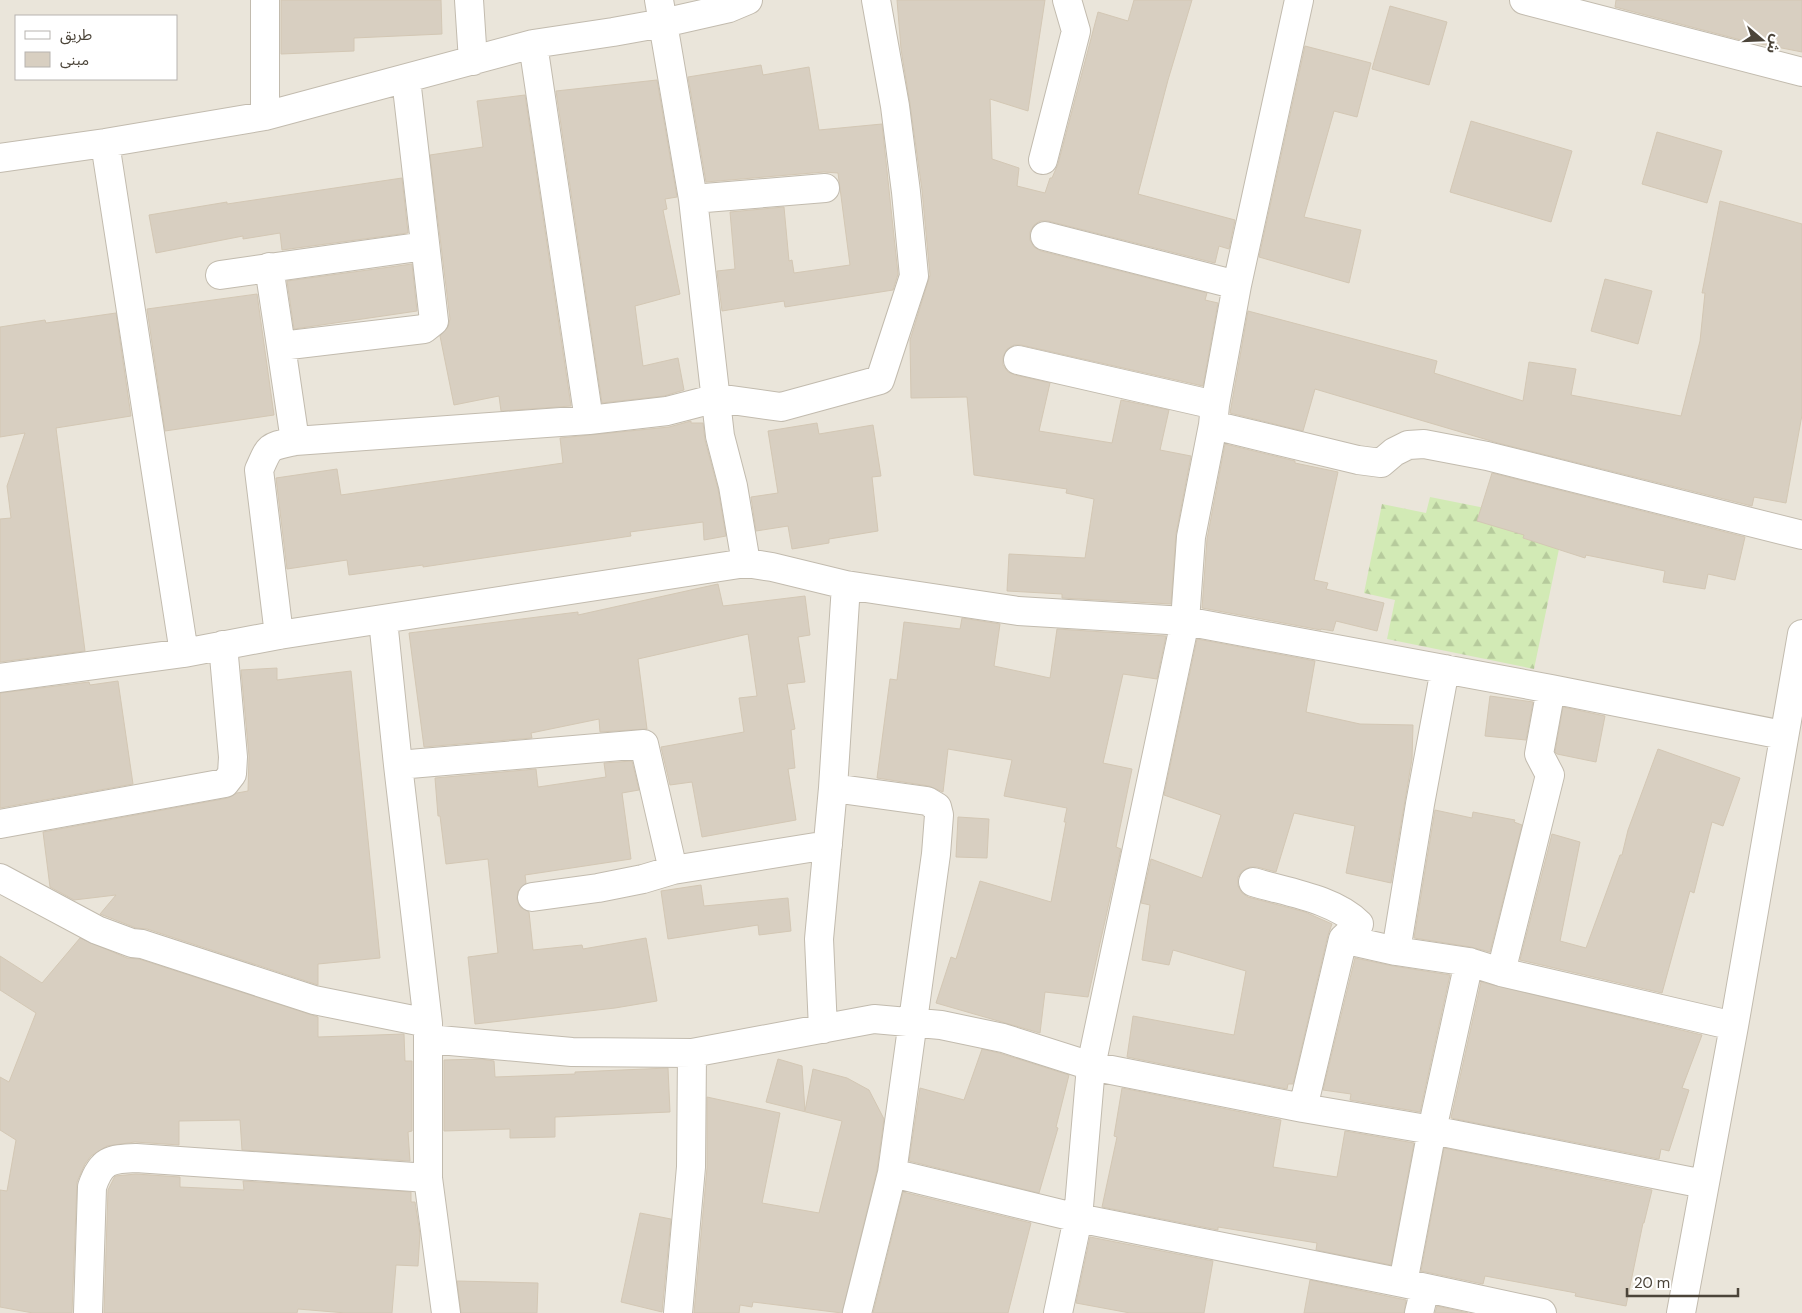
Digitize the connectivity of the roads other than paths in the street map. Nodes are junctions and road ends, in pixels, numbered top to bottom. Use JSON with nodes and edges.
{"nodes":[{"id":1,"x":265,"y":0,"type":"edge"},
{"id":2,"x":469,"y":0,"type":"edge"},
{"id":3,"x":876,"y":0,"type":"edge"},
{"id":4,"x":1067,"y":0,"type":"edge"},
{"id":5,"x":1298,"y":0,"type":"edge"},
{"id":6,"x":1528,"y":0,"type":"edge"},
{"id":7,"x":734,"y":2,"type":"edge"},
{"id":8,"x":661,"y":11,"type":"edge"},
{"id":9,"x":533,"y":44,"type":"junction"},
{"id":10,"x":473,"y":61,"type":"junction"},
{"id":11,"x":1802,"y":72,"type":"edge"},
{"id":12,"x":406,"y":79,"type":"junction"},
{"id":13,"x":265,"y":116,"type":"junction"},
{"id":14,"x":105,"y":143,"type":"junction"},
{"id":15,"x":0,"y":158,"type":"edge"},
{"id":16,"x":1043,"y":160,"type":"dead end"},
{"id":17,"x":825,"y":188,"type":"dead end"},
{"id":18,"x":693,"y":199,"type":"junction"},
{"id":19,"x":1045,"y":236,"type":"dead end"},
{"id":20,"x":425,"y":246,"type":"junction"},
{"id":21,"x":269,"y":267,"type":"junction"},
{"id":22,"x":220,"y":275,"type":"dead end"},
{"id":23,"x":1237,"y":285,"type":"junction"},
{"id":24,"x":280,"y":346,"type":"junction"},
{"id":25,"x":1018,"y":360,"type":"dead end"},
{"id":26,"x":717,"y":398,"type":"junction"},
{"id":27,"x":1214,"y":415,"type":"junction"},
{"id":28,"x":589,"y":420,"type":"junction"},
{"id":29,"x":295,"y":441,"type":"junction"},
{"id":30,"x":1802,"y":535,"type":"edge"},
{"id":31,"x":746,"y":563,"type":"junction"},
{"id":32,"x":846,"y":585,"type":"junction"},
{"id":33,"x":383,"y":620,"type":"junction"},
{"id":34,"x":1184,"y":621,"type":"junction"},
{"id":35,"x":1802,"y":634,"type":"edge"},
{"id":36,"x":279,"y":635,"type":"junction"},
{"id":37,"x":222,"y":645,"type":"junction"},
{"id":38,"x":184,"y":653,"type":"junction"},
{"id":39,"x":1445,"y":669,"type":"junction"},
{"id":40,"x":0,"y":678,"type":"edge"},
{"id":41,"x":1552,"y":688,"type":"junction"},
{"id":42,"x":1783,"y":735,"type":"junction"},
{"id":43,"x":398,"y":765,"type":"junction"},
{"id":44,"x":833,"y":788,"type":"junction"},
{"id":45,"x":0,"y":824,"type":"edge"},
{"id":46,"x":828,"y":845,"type":"junction"},
{"id":47,"x":673,"y":870,"type":"junction"},
{"id":48,"x":0,"y":878,"type":"edge"},
{"id":49,"x":1253,"y":882,"type":"dead end"},
{"id":50,"x":532,"y":898,"type":"dead end"},
{"id":51,"x":1343,"y":939,"type":"junction"},
{"id":52,"x":1396,"y":951,"type":"junction"},
{"id":53,"x":1469,"y":962,"type":"junction"},
{"id":54,"x":1502,"y":972,"type":"junction"},
{"id":55,"x":912,"y":1022,"type":"junction"},
{"id":56,"x":1734,"y":1026,"type":"junction"},
{"id":57,"x":823,"y":1029,"type":"junction"},
{"id":58,"x":428,"y":1031,"type":"junction"},
{"id":59,"x":692,"y":1052,"type":"junction"},
{"id":60,"x":1091,"y":1066,"type":"junction"},
{"id":61,"x":1303,"y":1108,"type":"junction"},
{"id":62,"x":1432,"y":1130,"type":"junction"},
{"id":63,"x":892,"y":1173,"type":"junction"},
{"id":64,"x":428,"y":1178,"type":"junction"},
{"id":65,"x":1704,"y":1184,"type":"junction"},
{"id":66,"x":1078,"y":1218,"type":"junction"},
{"id":67,"x":1416,"y":1295,"type":"edge"},
{"id":68,"x":88,"y":1313,"type":"edge"},
{"id":69,"x":446,"y":1313,"type":"edge"},
{"id":70,"x":678,"y":1313,"type":"edge"},
{"id":71,"x":857,"y":1313,"type":"edge"},
{"id":72,"x":1058,"y":1313,"type":"edge"},
{"id":73,"x":1542,"y":1313,"type":"edge"},
{"id":74,"x":1681,"y":1313,"type":"edge"}],
"edges":[{"from":1,"to":13,"type":"street"},
{"from":2,"to":10,"type":"street"},
{"from":3,"to":26,"type":"street"},
{"from":4,"to":16,"type":"street"},
{"from":5,"to":23,"type":"street"},
{"from":6,"to":11,"type":"street"},
{"from":7,"to":8,"type":"street"},
{"from":8,"to":9,"type":"street"},
{"from":8,"to":18,"type":"street"},
{"from":9,"to":10,"type":"street"},
{"from":9,"to":28,"type":"street"},
{"from":10,"to":12,"type":"street"},
{"from":12,"to":13,"type":"street"},
{"from":12,"to":20,"type":"street"},
{"from":13,"to":14,"type":"street"},
{"from":14,"to":15,"type":"street"},
{"from":14,"to":38,"type":"street"},
{"from":17,"to":18,"type":"street"},
{"from":18,"to":26,"type":"street"},
{"from":19,"to":23,"type":"street"},
{"from":20,"to":21,"type":"street"},
{"from":20,"to":24,"type":"street"},
{"from":21,"to":22,"type":"street"},
{"from":21,"to":24,"type":"street"},
{"from":23,"to":27,"type":"street"},
{"from":24,"to":29,"type":"street"},
{"from":25,"to":27,"type":"street"},
{"from":26,"to":28,"type":"street"},
{"from":26,"to":31,"type":"street"},
{"from":27,"to":30,"type":"street"},
{"from":27,"to":34,"type":"street"},
{"from":28,"to":29,"type":"street"},
{"from":29,"to":36,"type":"street"},
{"from":31,"to":32,"type":"street"},
{"from":31,"to":33,"type":"street"},
{"from":32,"to":34,"type":"street"},
{"from":32,"to":44,"type":"street"},
{"from":33,"to":36,"type":"street"},
{"from":33,"to":43,"type":"street"},
{"from":34,"to":39,"type":"street"},
{"from":34,"to":60,"type":"street"},
{"from":35,"to":42,"type":"street"},
{"from":36,"to":37,"type":"street"},
{"from":37,"to":38,"type":"street"},
{"from":37,"to":45,"type":"street"},
{"from":38,"to":40,"type":"street"},
{"from":39,"to":41,"type":"street"},
{"from":39,"to":52,"type":"street"},
{"from":41,"to":42,"type":"street"},
{"from":41,"to":54,"type":"street"},
{"from":42,"to":56,"type":"street"},
{"from":43,"to":47,"type":"street"},
{"from":43,"to":58,"type":"street"},
{"from":44,"to":46,"type":"street"},
{"from":44,"to":55,"type":"street"},
{"from":46,"to":47,"type":"street"},
{"from":46,"to":57,"type":"street"},
{"from":47,"to":50,"type":"street"},
{"from":48,"to":58,"type":"street"},
{"from":49,"to":51,"type":"street"},
{"from":51,"to":52,"type":"street"},
{"from":51,"to":61,"type":"street"},
{"from":52,"to":53,"type":"street"},
{"from":53,"to":54,"type":"street"},
{"from":53,"to":62,"type":"street"},
{"from":54,"to":56,"type":"street"},
{"from":55,"to":57,"type":"street"},
{"from":55,"to":60,"type":"street"},
{"from":55,"to":63,"type":"street"},
{"from":56,"to":65,"type":"street"},
{"from":57,"to":59,"type":"street"},
{"from":58,"to":59,"type":"street"},
{"from":58,"to":64,"type":"street"},
{"from":59,"to":70,"type":"street"},
{"from":60,"to":61,"type":"street"},
{"from":60,"to":66,"type":"street"},
{"from":61,"to":62,"type":"street"},
{"from":62,"to":65,"type":"street"},
{"from":62,"to":67,"type":"street"},
{"from":63,"to":66,"type":"street"},
{"from":63,"to":71,"type":"street"},
{"from":64,"to":68,"type":"street"},
{"from":64,"to":69,"type":"street"},
{"from":65,"to":74,"type":"street"},
{"from":66,"to":67,"type":"street"},
{"from":66,"to":72,"type":"street"},
{"from":67,"to":73,"type":"street"}]}
